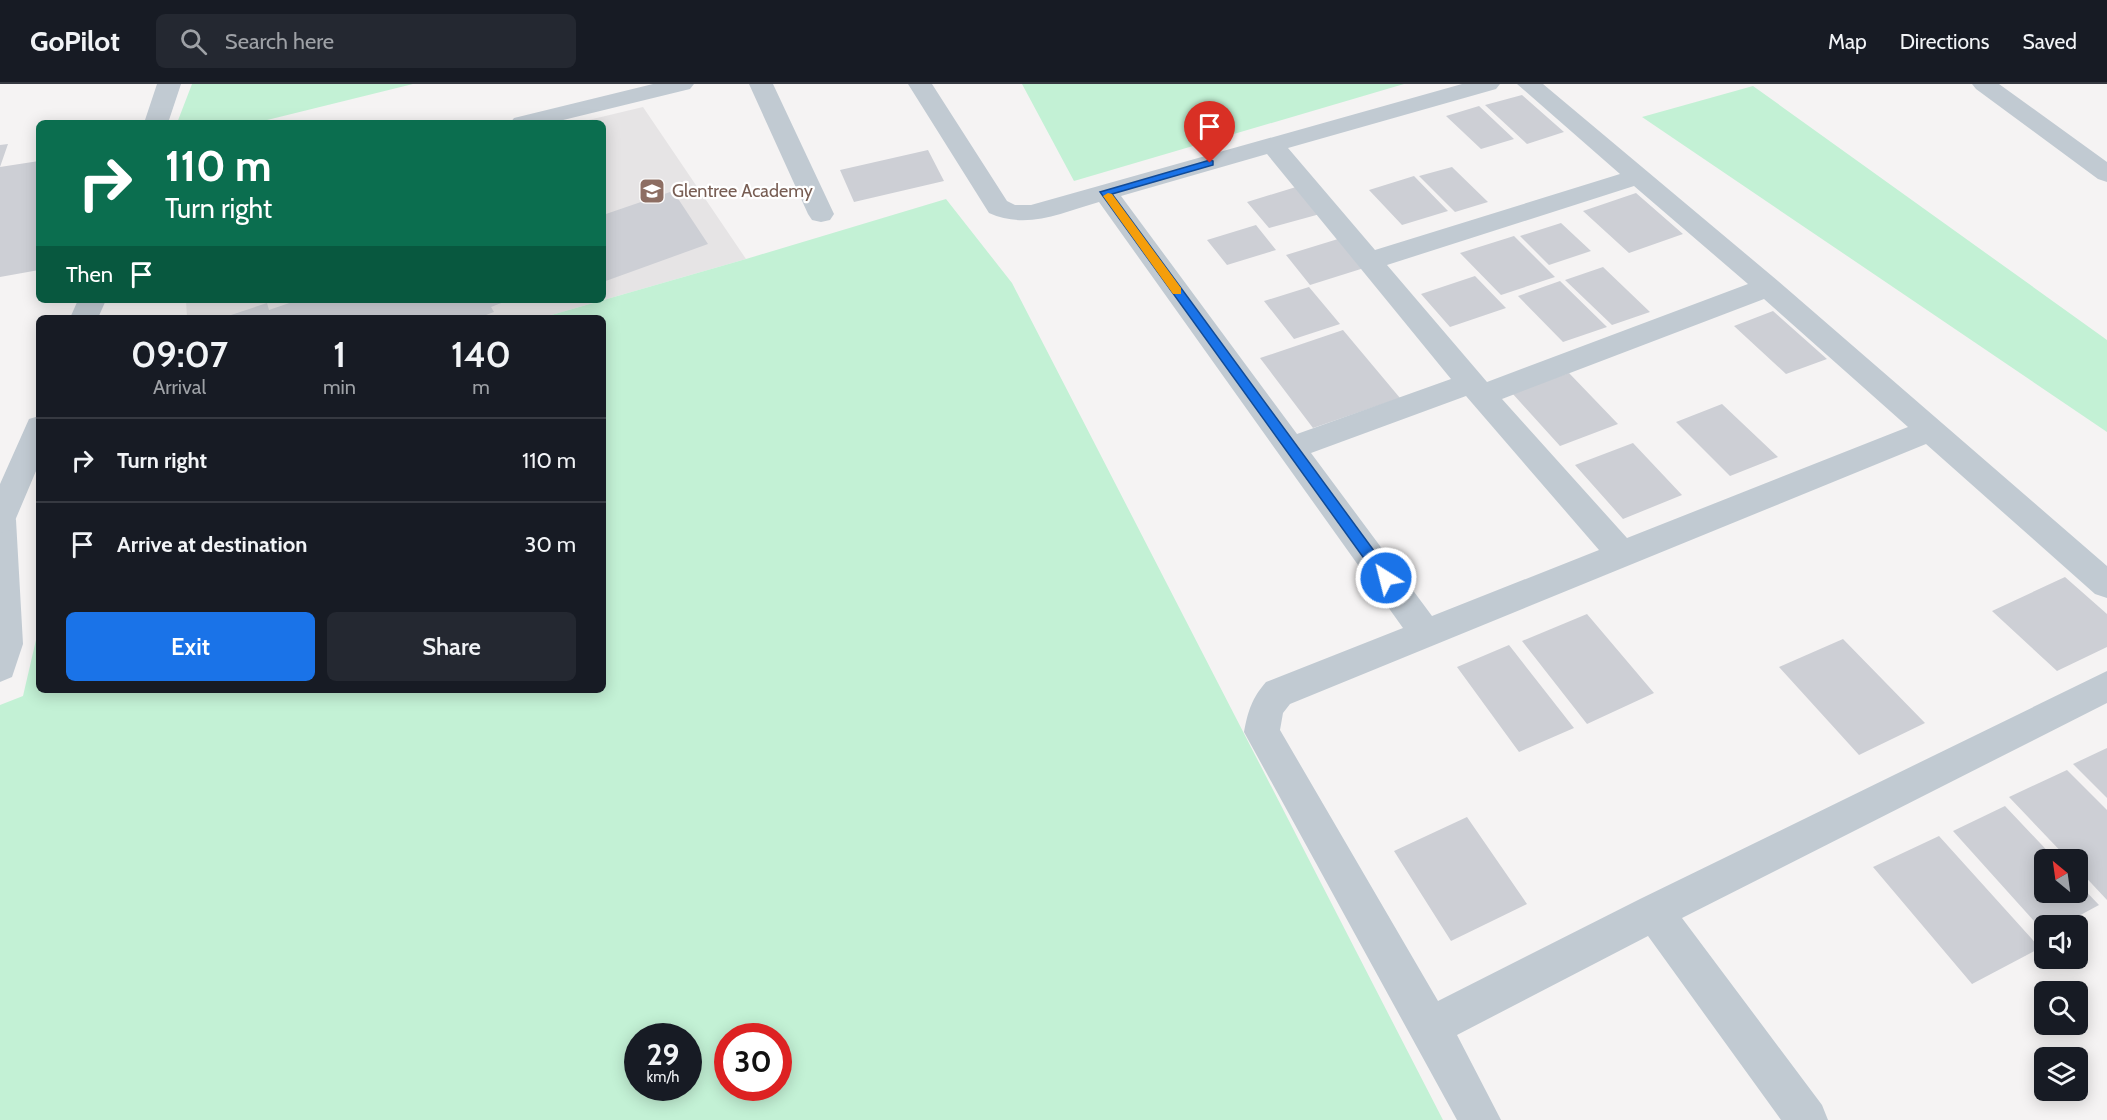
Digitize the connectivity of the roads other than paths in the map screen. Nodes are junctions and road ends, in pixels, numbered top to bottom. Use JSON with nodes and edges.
{"nodes":[{"id":1,"x":169,"y":84,"type":"edge"},
{"id":2,"x":682,"y":84,"type":"edge"},
{"id":3,"x":761,"y":84,"type":"edge"},
{"id":4,"x":920,"y":84,"type":"edge"},
{"id":5,"x":1488,"y":84,"type":"edge"},
{"id":6,"x":1529,"y":84,"type":"edge"},
{"id":7,"x":1983,"y":84,"type":"edge"},
{"id":8,"x":157,"y":120,"type":"edge"},
{"id":9,"x":534,"y":120,"type":"edge"},
{"id":10,"x":1272,"y":145,"type":"junction"},
{"id":11,"x":2107,"y":174,"type":"edge"},
{"id":12,"x":1638,"y":177,"type":"junction"},
{"id":13,"x":1106,"y":192,"type":"junction"},
{"id":14,"x":821,"y":214,"type":"dead end"},
{"id":15,"x":1370,"y":261,"type":"junction"},
{"id":16,"x":1768,"y":287,"type":"junction"},
{"id":17,"x":1476,"y":389,"type":"junction"},
{"id":18,"x":1930,"y":430,"type":"junction"},
{"id":19,"x":36,"y":434,"type":"edge"},
{"id":20,"x":1292,"y":448,"type":"junction"},
{"id":21,"x":0,"y":520,"type":"edge"},
{"id":22,"x":1622,"y":554,"type":"junction"},
{"id":23,"x":2107,"y":585,"type":"edge"},
{"id":24,"x":1426,"y":634,"type":"junction"},
{"id":25,"x":0,"y":667,"type":"edge"},
{"id":26,"x":2107,"y":686,"type":"edge"},
{"id":27,"x":1654,"y":912,"type":"junction"},
{"id":28,"x":1430,"y":1028,"type":"junction"},
{"id":29,"x":1480,"y":1120,"type":"edge"},
{"id":30,"x":1807,"y":1120,"type":"edge"}],
"edges":[{"from":1,"to":8,"type":"street"},
{"from":2,"to":9,"type":"street"},
{"from":3,"to":14,"type":"street"},
{"from":4,"to":13,"type":"street"},
{"from":5,"to":10,"type":"street"},
{"from":6,"to":12,"type":"street"},
{"from":7,"to":11,"type":"street"},
{"from":10,"to":13,"type":"street"},
{"from":10,"to":15,"type":"street"},
{"from":12,"to":15,"type":"street"},
{"from":12,"to":16,"type":"street"},
{"from":13,"to":20,"type":"street"},
{"from":15,"to":17,"type":"street"},
{"from":16,"to":17,"type":"street"},
{"from":16,"to":18,"type":"street"},
{"from":17,"to":20,"type":"street"},
{"from":17,"to":22,"type":"street"},
{"from":18,"to":22,"type":"street"},
{"from":18,"to":23,"type":"street"},
{"from":19,"to":21,"type":"street"},
{"from":20,"to":24,"type":"street"},
{"from":21,"to":25,"type":"street"},
{"from":22,"to":24,"type":"street"},
{"from":24,"to":28,"type":"street"},
{"from":26,"to":27,"type":"street"},
{"from":27,"to":28,"type":"street"},
{"from":27,"to":30,"type":"street"},
{"from":28,"to":29,"type":"street"}]}
